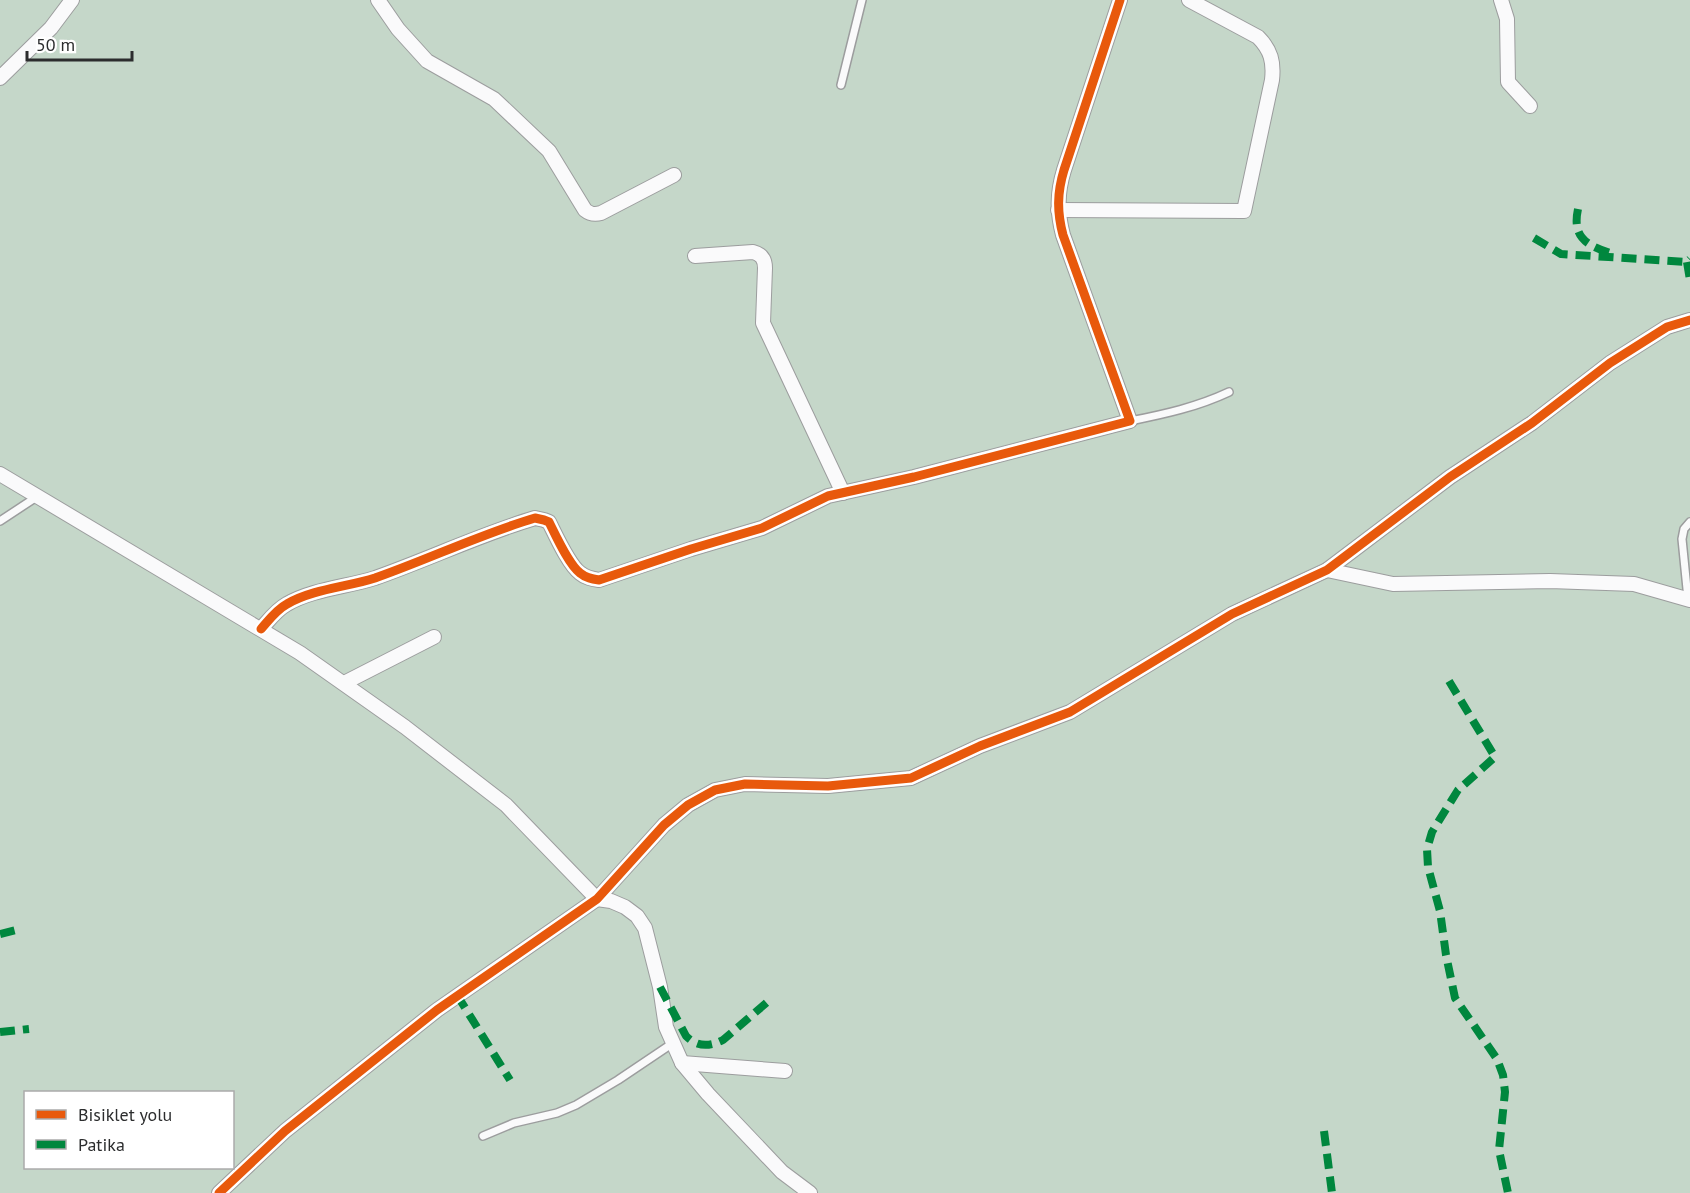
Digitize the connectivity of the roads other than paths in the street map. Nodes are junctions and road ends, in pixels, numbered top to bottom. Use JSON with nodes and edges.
{"nodes":[{"id":1,"x":72,"y":0,"type":"edge"},
{"id":2,"x":378,"y":0,"type":"edge"},
{"id":3,"x":862,"y":0,"type":"edge"},
{"id":4,"x":1120,"y":0,"type":"edge"},
{"id":5,"x":1189,"y":0,"type":"edge"},
{"id":6,"x":1501,"y":0,"type":"edge"},
{"id":7,"x":0,"y":78,"type":"edge"},
{"id":8,"x":841,"y":85,"type":"dead end"},
{"id":9,"x":1530,"y":106,"type":"dead end"},
{"id":10,"x":674,"y":175,"type":"dead end"},
{"id":11,"x":1058,"y":210,"type":"junction"},
{"id":12,"x":695,"y":256,"type":"dead end"},
{"id":13,"x":1690,"y":320,"type":"edge"},
{"id":14,"x":1229,"y":392,"type":"dead end"},
{"id":15,"x":1130,"y":421,"type":"junction"},
{"id":16,"x":0,"y":474,"type":"edge"},
{"id":17,"x":843,"y":493,"type":"junction"},
{"id":18,"x":39,"y":496,"type":"junction"},
{"id":19,"x":0,"y":521,"type":"edge"},
{"id":20,"x":1690,"y":522,"type":"edge"},
{"id":21,"x":1328,"y":570,"type":"junction"},
{"id":22,"x":1689,"y":600,"type":"edge"},
{"id":23,"x":261,"y":630,"type":"junction"},
{"id":24,"x":434,"y":637,"type":"dead end"},
{"id":25,"x":344,"y":683,"type":"junction"},
{"id":26,"x":597,"y":899,"type":"junction"},
{"id":27,"x":673,"y":1043,"type":"junction"},
{"id":28,"x":682,"y":1063,"type":"junction"},
{"id":29,"x":785,"y":1071,"type":"dead end"},
{"id":30,"x":483,"y":1136,"type":"dead end"},
{"id":31,"x":219,"y":1193,"type":"edge"},
{"id":32,"x":810,"y":1193,"type":"edge"}],
"edges":[{"from":1,"to":7,"type":"street"},
{"from":2,"to":10,"type":"street"},
{"from":3,"to":8,"type":"lane"},
{"from":4,"to":11,"type":"street"},
{"from":5,"to":11,"type":"street"},
{"from":6,"to":9,"type":"street"},
{"from":11,"to":15,"type":"street"},
{"from":12,"to":17,"type":"street"},
{"from":13,"to":21,"type":"street"},
{"from":14,"to":15,"type":"lane"},
{"from":15,"to":17,"type":"street"},
{"from":16,"to":18,"type":"street"},
{"from":17,"to":23,"type":"street"},
{"from":18,"to":19,"type":"lane"},
{"from":18,"to":23,"type":"street"},
{"from":20,"to":22,"type":"lane"},
{"from":21,"to":22,"type":"street"},
{"from":21,"to":26,"type":"street"},
{"from":23,"to":25,"type":"street"},
{"from":24,"to":25,"type":"street"},
{"from":25,"to":26,"type":"street"},
{"from":26,"to":27,"type":"street"},
{"from":26,"to":31,"type":"street"},
{"from":27,"to":28,"type":"street"},
{"from":27,"to":30,"type":"lane"},
{"from":28,"to":29,"type":"street"},
{"from":28,"to":32,"type":"street"}]}
